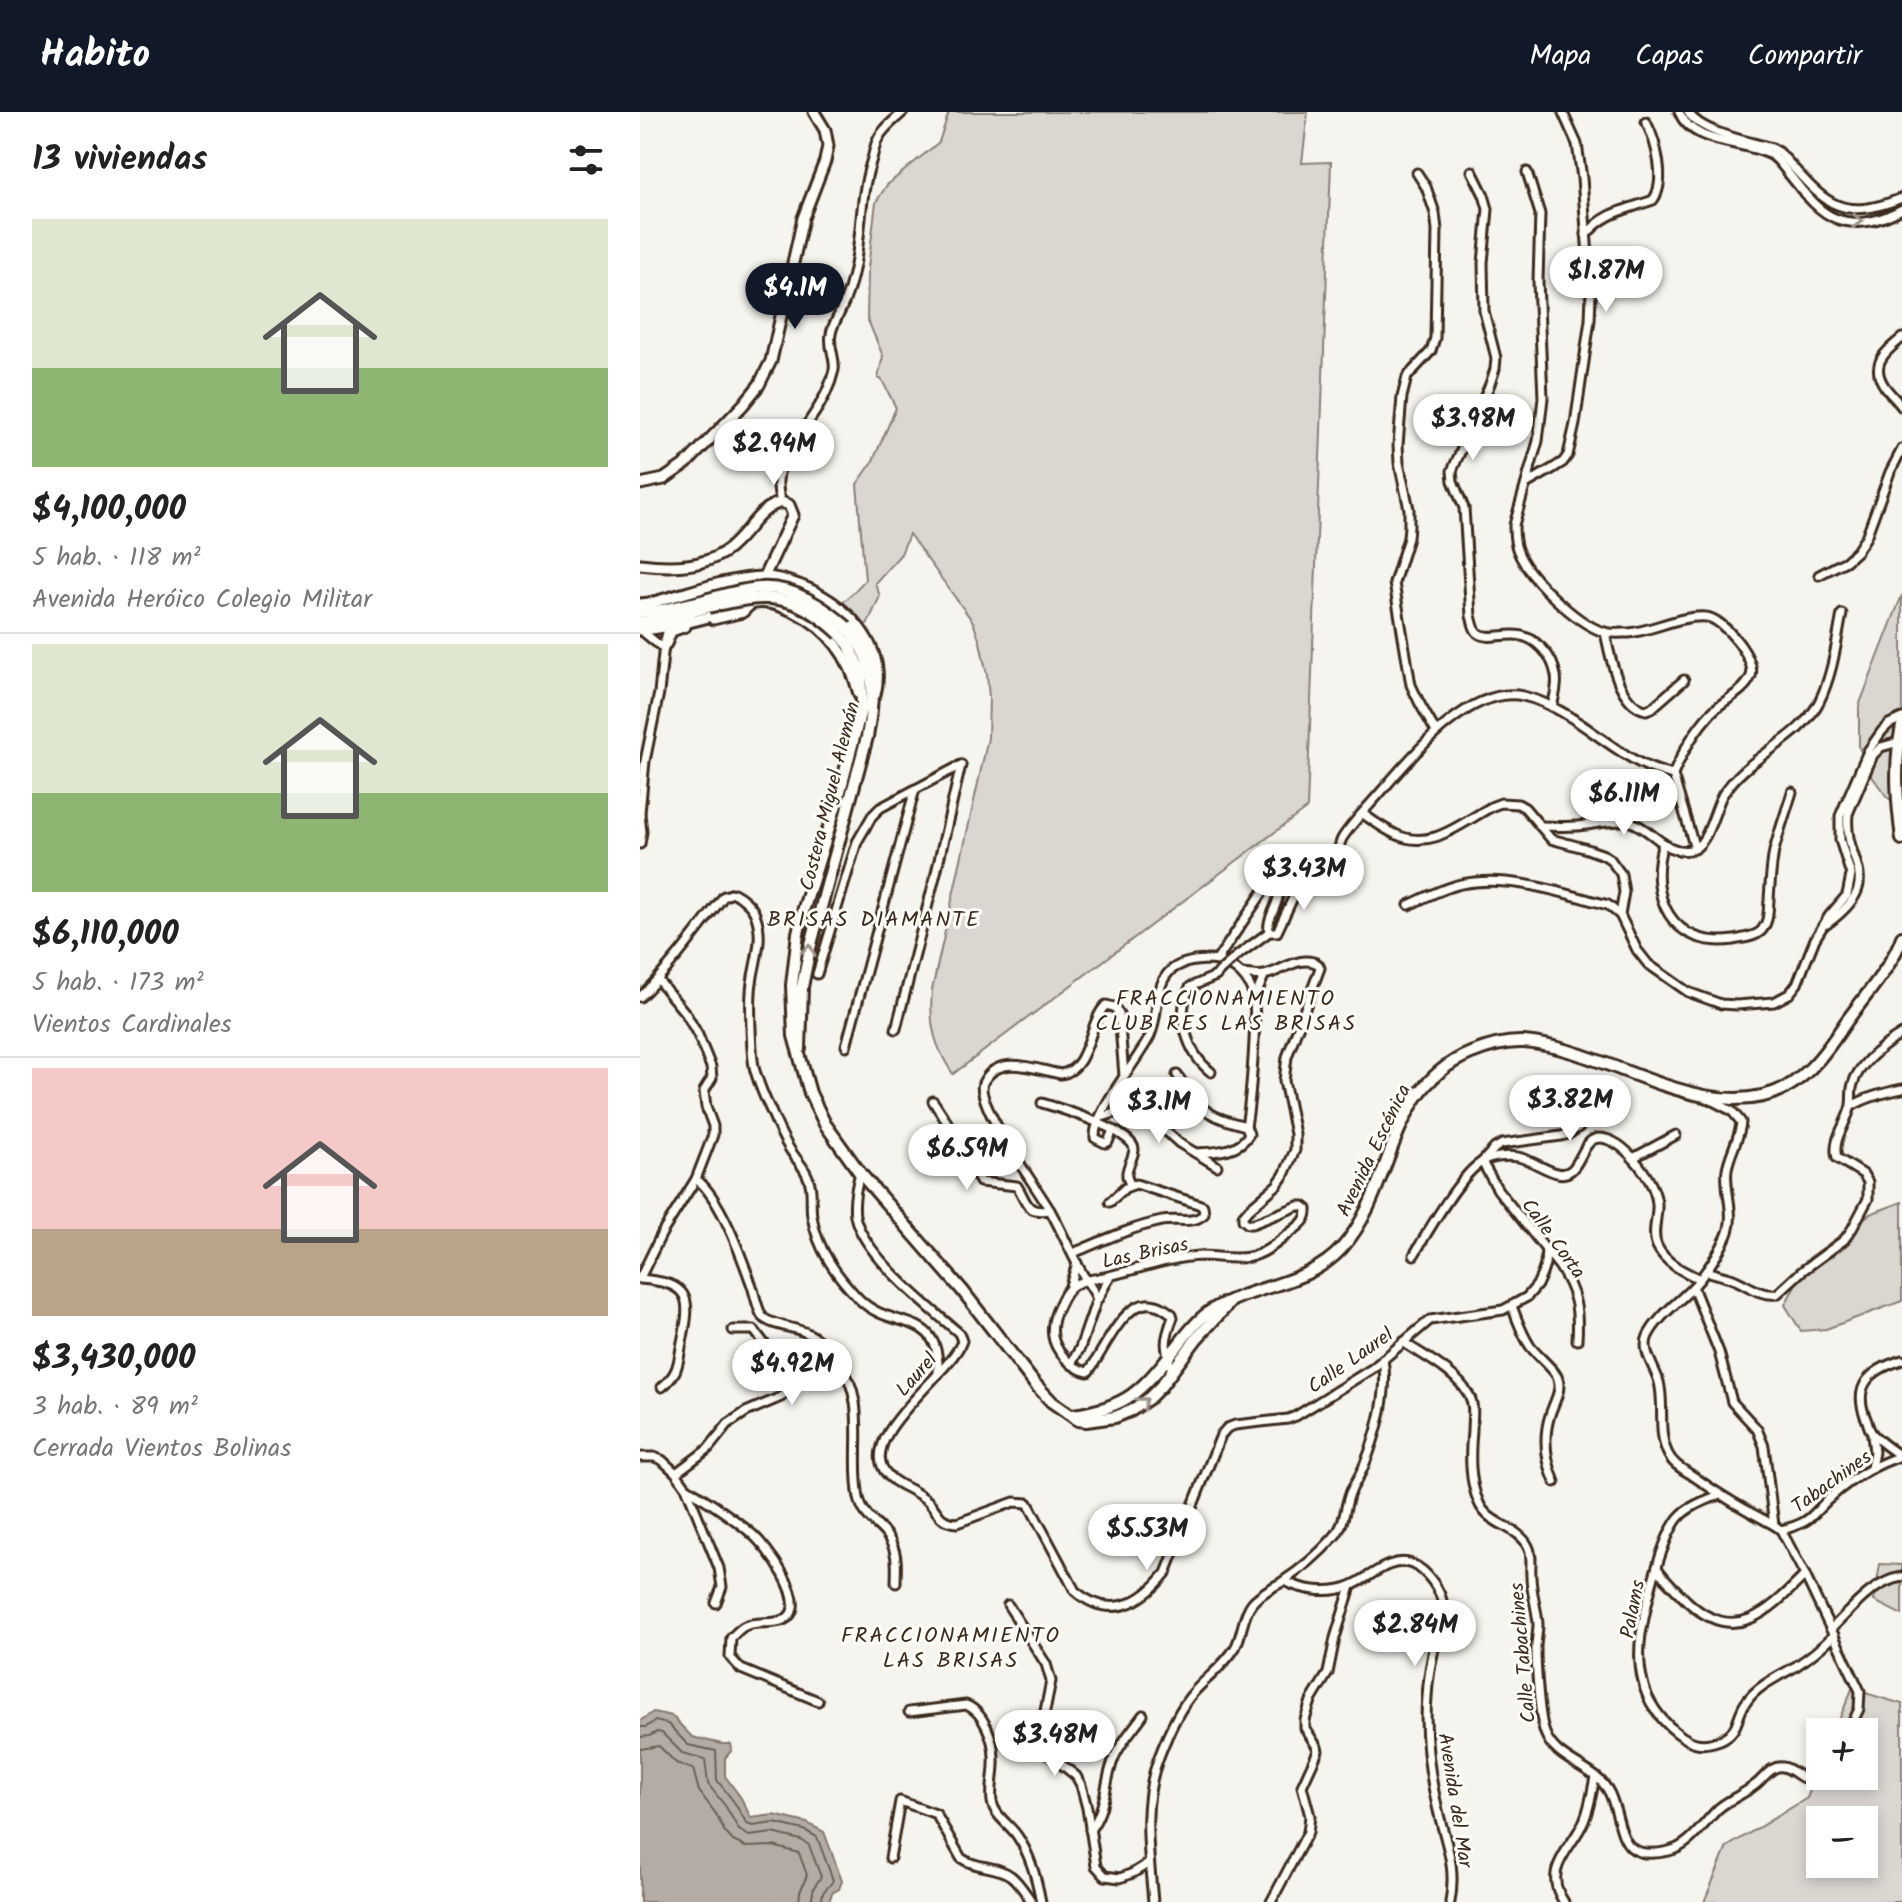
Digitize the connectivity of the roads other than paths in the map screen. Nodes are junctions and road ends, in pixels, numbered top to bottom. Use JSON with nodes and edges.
{"nodes":[{"id":1,"x":814,"y":112,"type":"edge"},
{"id":2,"x":903,"y":112,"type":"edge"},
{"id":3,"x":1679,"y":112,"type":"edge"},
{"id":4,"x":1688,"y":112,"type":"edge"},
{"id":5,"x":1563,"y":113,"type":"edge"},
{"id":6,"x":1646,"y":122,"type":"dead end"},
{"id":7,"x":1472,"y":171,"type":"dead end"},
{"id":8,"x":1527,"y":172,"type":"dead end"},
{"id":9,"x":1417,"y":173,"type":"dead end"},
{"id":10,"x":1902,"y":198,"type":"edge"},
{"id":11,"x":1902,"y":209,"type":"edge"},
{"id":12,"x":1586,"y":235,"type":"junction"},
{"id":13,"x":1902,"y":338,"type":"edge"},
{"id":14,"x":1902,"y":407,"type":"edge"},
{"id":15,"x":1902,"y":449,"type":"edge"},
{"id":16,"x":640,"y":484,"type":"edge"},
{"id":17,"x":1526,"y":484,"type":"junction"},
{"id":18,"x":781,"y":502,"type":"junction"},
{"id":19,"x":640,"y":564,"type":"edge"},
{"id":20,"x":1819,"y":575,"type":"dead end"},
{"id":21,"x":764,"y":577,"type":"junction"},
{"id":22,"x":753,"y":603,"type":"junction"},
{"id":23,"x":640,"y":604,"type":"edge"},
{"id":24,"x":706,"y":604,"type":"junction"},
{"id":25,"x":640,"y":612,"type":"edge"},
{"id":26,"x":1842,"y":614,"type":"dead end"},
{"id":27,"x":669,"y":625,"type":"junction"},
{"id":28,"x":641,"y":627,"type":"edge"},
{"id":29,"x":1605,"y":632,"type":"junction"},
{"id":30,"x":664,"y":649,"type":"junction"},
{"id":31,"x":1684,"y":680,"type":"dead end"},
{"id":32,"x":867,"y":706,"type":"junction"},
{"id":33,"x":1552,"y":707,"type":"junction"},
{"id":34,"x":1902,"y":718,"type":"edge"},
{"id":35,"x":1902,"y":726,"type":"edge"},
{"id":36,"x":1436,"y":732,"type":"junction"},
{"id":37,"x":644,"y":737,"type":"edge"},
{"id":38,"x":1899,"y":742,"type":"junction"},
{"id":39,"x":1673,"y":775,"type":"junction"},
{"id":40,"x":915,"y":789,"type":"junction"},
{"id":41,"x":1792,"y":792,"type":"dead end"},
{"id":42,"x":640,"y":814,"type":"edge"},
{"id":43,"x":1363,"y":814,"type":"junction"},
{"id":44,"x":640,"y":822,"type":"edge"},
{"id":45,"x":1540,"y":826,"type":"junction"},
{"id":46,"x":1902,"y":839,"type":"edge"},
{"id":47,"x":1663,"y":843,"type":"junction"},
{"id":48,"x":640,"y":844,"type":"edge"},
{"id":49,"x":1695,"y":849,"type":"junction"},
{"id":50,"x":820,"y":857,"type":"junction"},
{"id":51,"x":822,"y":898,"type":"junction"},
{"id":52,"x":838,"y":902,"type":"junction"},
{"id":53,"x":1409,"y":905,"type":"dead end"},
{"id":54,"x":1620,"y":915,"type":"junction"},
{"id":55,"x":1822,"y":928,"type":"junction"},
{"id":56,"x":1269,"y":932,"type":"junction"},
{"id":57,"x":798,"y":933,"type":"junction"},
{"id":58,"x":1902,"y":937,"type":"edge"},
{"id":59,"x":1897,"y":955,"type":"edge"},
{"id":60,"x":1217,"y":960,"type":"junction"},
{"id":61,"x":817,"y":974,"type":"dead end"},
{"id":62,"x":1242,"y":974,"type":"junction"},
{"id":63,"x":1264,"y":976,"type":"junction"},
{"id":64,"x":658,"y":980,"type":"junction"},
{"id":65,"x":640,"y":997,"type":"edge"},
{"id":66,"x":1255,"y":998,"type":"junction"},
{"id":67,"x":896,"y":1029,"type":"dead end"},
{"id":68,"x":1902,"y":1034,"type":"edge"},
{"id":69,"x":846,"y":1046,"type":"dead end"},
{"id":70,"x":800,"y":1055,"type":"junction"},
{"id":71,"x":1211,"y":1072,"type":"dead end"},
{"id":72,"x":1177,"y":1075,"type":"dead end"},
{"id":73,"x":1124,"y":1076,"type":"junction"},
{"id":74,"x":1902,"y":1089,"type":"edge"},
{"id":75,"x":1706,"y":1097,"type":"junction"},
{"id":76,"x":933,"y":1101,"type":"dead end"},
{"id":77,"x":1042,"y":1103,"type":"dead end"},
{"id":78,"x":1852,"y":1106,"type":"junction"},
{"id":79,"x":1100,"y":1120,"type":"junction"},
{"id":80,"x":1246,"y":1126,"type":"junction"},
{"id":81,"x":1579,"y":1127,"type":"dead end"},
{"id":82,"x":1113,"y":1130,"type":"junction"},
{"id":83,"x":1676,"y":1135,"type":"dead end"},
{"id":84,"x":1196,"y":1153,"type":"junction"},
{"id":85,"x":1633,"y":1158,"type":"junction"},
{"id":86,"x":1482,"y":1162,"type":"junction"},
{"id":87,"x":1217,"y":1166,"type":"dead end"},
{"id":88,"x":860,"y":1173,"type":"junction"},
{"id":89,"x":696,"y":1179,"type":"junction"},
{"id":90,"x":1131,"y":1185,"type":"junction"},
{"id":91,"x":1110,"y":1202,"type":"dead end"},
{"id":92,"x":1050,"y":1210,"type":"junction"},
{"id":93,"x":1546,"y":1249,"type":"junction"},
{"id":94,"x":1073,"y":1253,"type":"junction"},
{"id":95,"x":1414,"y":1255,"type":"dead end"},
{"id":96,"x":1077,"y":1263,"type":"junction"},
{"id":97,"x":1706,"y":1271,"type":"junction"},
{"id":98,"x":1110,"y":1276,"type":"junction"},
{"id":99,"x":640,"y":1279,"type":"edge"},
{"id":100,"x":1700,"y":1279,"type":"junction"},
{"id":101,"x":1086,"y":1280,"type":"junction"},
{"id":102,"x":1070,"y":1286,"type":"junction"},
{"id":103,"x":1693,"y":1287,"type":"junction"},
{"id":104,"x":1097,"y":1299,"type":"junction"},
{"id":105,"x":1232,"y":1300,"type":"junction"},
{"id":106,"x":1512,"y":1306,"type":"junction"},
{"id":107,"x":733,"y":1330,"type":"dead end"},
{"id":108,"x":1577,"y":1340,"type":"dead end"},
{"id":109,"x":1403,"y":1342,"type":"junction"},
{"id":110,"x":1168,"y":1357,"type":"junction"},
{"id":111,"x":1383,"y":1359,"type":"junction"},
{"id":112,"x":1902,"y":1360,"type":"edge"},
{"id":113,"x":1071,"y":1364,"type":"junction"},
{"id":114,"x":1172,"y":1371,"type":"junction"},
{"id":115,"x":938,"y":1375,"type":"junction"},
{"id":116,"x":662,"y":1387,"type":"dead end"},
{"id":117,"x":1070,"y":1416,"type":"junction"},
{"id":118,"x":1227,"y":1428,"type":"joint"},
{"id":119,"x":1872,"y":1433,"type":"junction"},
{"id":120,"x":1901,"y":1456,"type":"edge"},
{"id":121,"x":641,"y":1457,"type":"edge"},
{"id":122,"x":640,"y":1468,"type":"edge"},
{"id":123,"x":1871,"y":1468,"type":"junction"},
{"id":124,"x":676,"y":1473,"type":"junction"},
{"id":125,"x":1555,"y":1482,"type":"dead end"},
{"id":126,"x":686,"y":1487,"type":"junction"},
{"id":127,"x":1720,"y":1495,"type":"junction"},
{"id":128,"x":1777,"y":1528,"type":"junction"},
{"id":129,"x":1657,"y":1568,"type":"junction"},
{"id":130,"x":1805,"y":1575,"type":"junction"},
{"id":131,"x":1902,"y":1577,"type":"edge"},
{"id":132,"x":1285,"y":1581,"type":"junction"},
{"id":133,"x":896,"y":1583,"type":"dead end"},
{"id":134,"x":1351,"y":1586,"type":"junction"},
{"id":135,"x":716,"y":1603,"type":"dead end"},
{"id":136,"x":1008,"y":1605,"type":"dead end"},
{"id":137,"x":1832,"y":1632,"type":"junction"},
{"id":138,"x":818,"y":1701,"type":"dead end"},
{"id":139,"x":909,"y":1712,"type":"dead end"},
{"id":140,"x":1143,"y":1715,"type":"dead end"},
{"id":141,"x":1856,"y":1718,"type":"edge"},
{"id":142,"x":1595,"y":1777,"type":"junction"},
{"id":143,"x":1806,"y":1779,"type":"edge"},
{"id":144,"x":1090,"y":1830,"type":"junction"},
{"id":145,"x":890,"y":1858,"type":"dead end"},
{"id":146,"x":1149,"y":1863,"type":"junction"},
{"id":147,"x":1032,"y":1902,"type":"edge"},
{"id":148,"x":1041,"y":1902,"type":"edge"},
{"id":149,"x":1153,"y":1902,"type":"edge"},
{"id":150,"x":1271,"y":1902,"type":"edge"},
{"id":151,"x":1450,"y":1902,"type":"edge"},
{"id":152,"x":1564,"y":1902,"type":"edge"}],
"edges":[{"from":1,"to":16,"type":"main road"},
{"from":2,"to":18,"type":"street"},
{"from":3,"to":11,"type":"street","one_way":true},
{"from":4,"to":10,"type":"street"},
{"from":5,"to":12,"type":"street"},
{"from":6,"to":12,"type":"street"},
{"from":7,"to":33,"type":"street"},
{"from":8,"to":17,"type":"street"},
{"from":9,"to":36,"type":"street"},
{"from":12,"to":17,"type":"street"},
{"from":13,"to":14,"type":"street"},
{"from":15,"to":20,"type":"street"},
{"from":17,"to":29,"type":"street"},
{"from":18,"to":19,"type":"main road"},
{"from":18,"to":21,"type":"main road"},
{"from":21,"to":22,"type":"main road"},
{"from":21,"to":23,"type":"main road"},
{"from":21,"to":32,"type":"main road"},
{"from":22,"to":27,"type":"main road"},
{"from":22,"to":30,"type":"street"},
{"from":22,"to":32,"type":"main road"},
{"from":24,"to":25,"type":"main road","name":"Costera Miguel Alemán"},
{"from":24,"to":28,"type":"main road","name":"Costera Miguel Alemán"},
{"from":24,"to":32,"type":"main road","name":"Costera Miguel Alemán","bridge":true},
{"from":26,"to":49,"type":"street"},
{"from":27,"to":28,"type":"main road"},
{"from":27,"to":30,"type":"street"},
{"from":28,"to":30,"type":"street"},
{"from":29,"to":31,"type":"street"},
{"from":29,"to":39,"type":"street"},
{"from":30,"to":37,"type":"street"},
{"from":32,"to":50,"type":"main road","name":"Costera Miguel Alemán"},
{"from":32,"to":51,"type":"main road","name":"Costera Miguel Alemán"},
{"from":33,"to":36,"type":"street"},
{"from":33,"to":39,"type":"street"},
{"from":34,"to":55,"type":"street"},
{"from":35,"to":38,"type":"main road"},
{"from":36,"to":43,"type":"street"},
{"from":37,"to":42,"type":"street"},
{"from":38,"to":46,"type":"main road"},
{"from":38,"to":55,"type":"street"},
{"from":39,"to":49,"type":"street"},
{"from":40,"to":52,"type":"street"},
{"from":40,"to":67,"type":"street"},
{"from":40,"to":69,"type":"street"},
{"from":41,"to":47,"type":"street"},
{"from":42,"to":44,"type":"street"},
{"from":43,"to":45,"type":"street"},
{"from":43,"to":56,"type":"street"},
{"from":44,"to":48,"type":"street"},
{"from":45,"to":47,"type":"street"},
{"from":45,"to":54,"type":"street"},
{"from":47,"to":49,"type":"street"},
{"from":50,"to":51,"type":"main road"},
{"from":50,"to":57,"type":"main road"},
{"from":51,"to":52,"type":"street"},
{"from":51,"to":57,"type":"main road"},
{"from":70,"to":51,"type":"main road","name":"Costera Miguel Alemán","one_way":true},
{"from":52,"to":61,"type":"street"},
{"from":53,"to":54,"type":"street"},
{"from":54,"to":55,"type":"street"},
{"from":56,"to":60,"type":"street"},
{"from":56,"to":71,"type":"street","bridge":true},
{"from":57,"to":70,"type":"main road"},
{"from":58,"to":59,"type":"main road","name":"Avenida Escénica"},
{"from":59,"to":75,"type":"main road","name":"Avenida Escénica"},
{"from":60,"to":62,"type":"street"},
{"from":60,"to":73,"type":"street"},
{"from":62,"to":63,"type":"street","name":"Las Brisas"},
{"from":62,"to":66,"type":"street"},
{"from":63,"to":66,"type":"street"},
{"from":63,"to":98,"type":"street","name":"Las Brisas"},
{"from":64,"to":65,"type":"street"},
{"from":64,"to":89,"type":"street"},
{"from":64,"to":115,"type":"street"},
{"from":66,"to":80,"type":"street"},
{"from":68,"to":78,"type":"street"},
{"from":70,"to":88,"type":"main road"},
{"from":72,"to":80,"type":"street"},
{"from":73,"to":79,"type":"street"},
{"from":73,"to":92,"type":"street"},
{"from":74,"to":78,"type":"street"},
{"from":75,"to":97,"type":"street"},
{"from":75,"to":105,"type":"main road","name":"Avenida Escénica"},
{"from":76,"to":92,"type":"street"},
{"from":77,"to":79,"type":"street"},
{"from":78,"to":97,"type":"street"},
{"from":79,"to":82,"type":"street"},
{"from":79,"to":82,"type":"street"},
{"from":79,"to":84,"type":"street"},
{"from":80,"to":84,"type":"street"},
{"from":81,"to":86,"type":"street"},
{"from":82,"to":90,"type":"street"},
{"from":83,"to":85,"type":"street"},
{"from":84,"to":87,"type":"street"},
{"from":85,"to":86,"type":"street"},
{"from":85,"to":100,"type":"street"},
{"from":86,"to":93,"type":"street","name":"Calle Corta"},
{"from":86,"to":95,"type":"street"},
{"from":88,"to":115,"type":"street","name":"Laurel"},
{"from":88,"to":117,"type":"main road"},
{"from":89,"to":99,"type":"street"},
{"from":89,"to":133,"type":"street"},
{"from":90,"to":91,"type":"street"},
{"from":90,"to":94,"type":"street"},
{"from":92,"to":94,"type":"street"},
{"from":93,"to":106,"type":"street"},
{"from":93,"to":108,"type":"street","name":"Calle Corta"},
{"from":94,"to":96,"type":"street"},
{"from":96,"to":101,"type":"street"},
{"from":96,"to":102,"type":"street"},
{"from":97,"to":100,"type":"street"},
{"from":98,"to":101,"type":"street","name":"Las Brisas"},
{"from":98,"to":104,"type":"street"},
{"from":99,"to":116,"type":"street"},
{"from":100,"to":103,"type":"street"},
{"from":101,"to":102,"type":"street","name":"Las Brisas"},
{"from":101,"to":104,"type":"street"},
{"from":102,"to":113,"type":"street"},
{"from":103,"to":127,"type":"street"},
{"from":103,"to":128,"type":"street"},
{"from":104,"to":113,"type":"street"},
{"from":105,"to":110,"type":"main road","name":"Avenida Escénica"},
{"from":105,"to":114,"type":"main road","name":"Avenida Escénica"},
{"from":106,"to":109,"type":"street","name":"Calle Laurel"},
{"from":106,"to":125,"type":"street"},
{"from":107,"to":124,"type":"street"},
{"from":109,"to":111,"type":"street","name":"Calle Laurel"},
{"from":109,"to":142,"type":"street","name":"Calle Tabachines"},
{"from":110,"to":113,"type":"street"},
{"from":110,"to":114,"type":"street"},
{"from":110,"to":117,"type":"main road","name":"Avenida Escénica"},
{"from":111,"to":118,"type":"street","name":"Calle Laurel"},
{"from":111,"to":132,"type":"street"},
{"from":112,"to":119,"type":"street"},
{"from":117,"to":114,"type":"main road","name":"Avenida Escénica","one_way":true},
{"from":115,"to":118,"type":"street","name":"Laurel"},
{"from":119,"to":120,"type":"street"},
{"from":119,"to":123,"type":"street"},
{"from":120,"to":123,"type":"street","name":"Tabachines"},
{"from":121,"to":122,"type":"street"},
{"from":121,"to":124,"type":"street"},
{"from":123,"to":128,"type":"street","name":"Tabachines"},
{"from":124,"to":126,"type":"street"},
{"from":126,"to":135,"type":"street"},
{"from":126,"to":138,"type":"street"},
{"from":127,"to":128,"type":"street"},
{"from":127,"to":129,"type":"street","name":"Palams"},
{"from":128,"to":130,"type":"street"},
{"from":129,"to":130,"type":"street"},
{"from":129,"to":137,"type":"street","name":"Palams"},
{"from":130,"to":137,"type":"street"},
{"from":131,"to":137,"type":"street"},
{"from":132,"to":134,"type":"street","name":"Avenida del Mar"},
{"from":132,"to":146,"type":"street"},
{"from":134,"to":150,"type":"street"},
{"from":134,"to":151,"type":"street","name":"Avenida del Mar"},
{"from":136,"to":144,"type":"street"},
{"from":137,"to":141,"type":"street"},
{"from":139,"to":148,"type":"street"},
{"from":140,"to":144,"type":"street"},
{"from":142,"to":143,"type":"street","name":"Calle Tabachines"},
{"from":142,"to":152,"type":"street"},
{"from":144,"to":146,"type":"street"},
{"from":145,"to":147,"type":"street"},
{"from":146,"to":149,"type":"street"}]}
